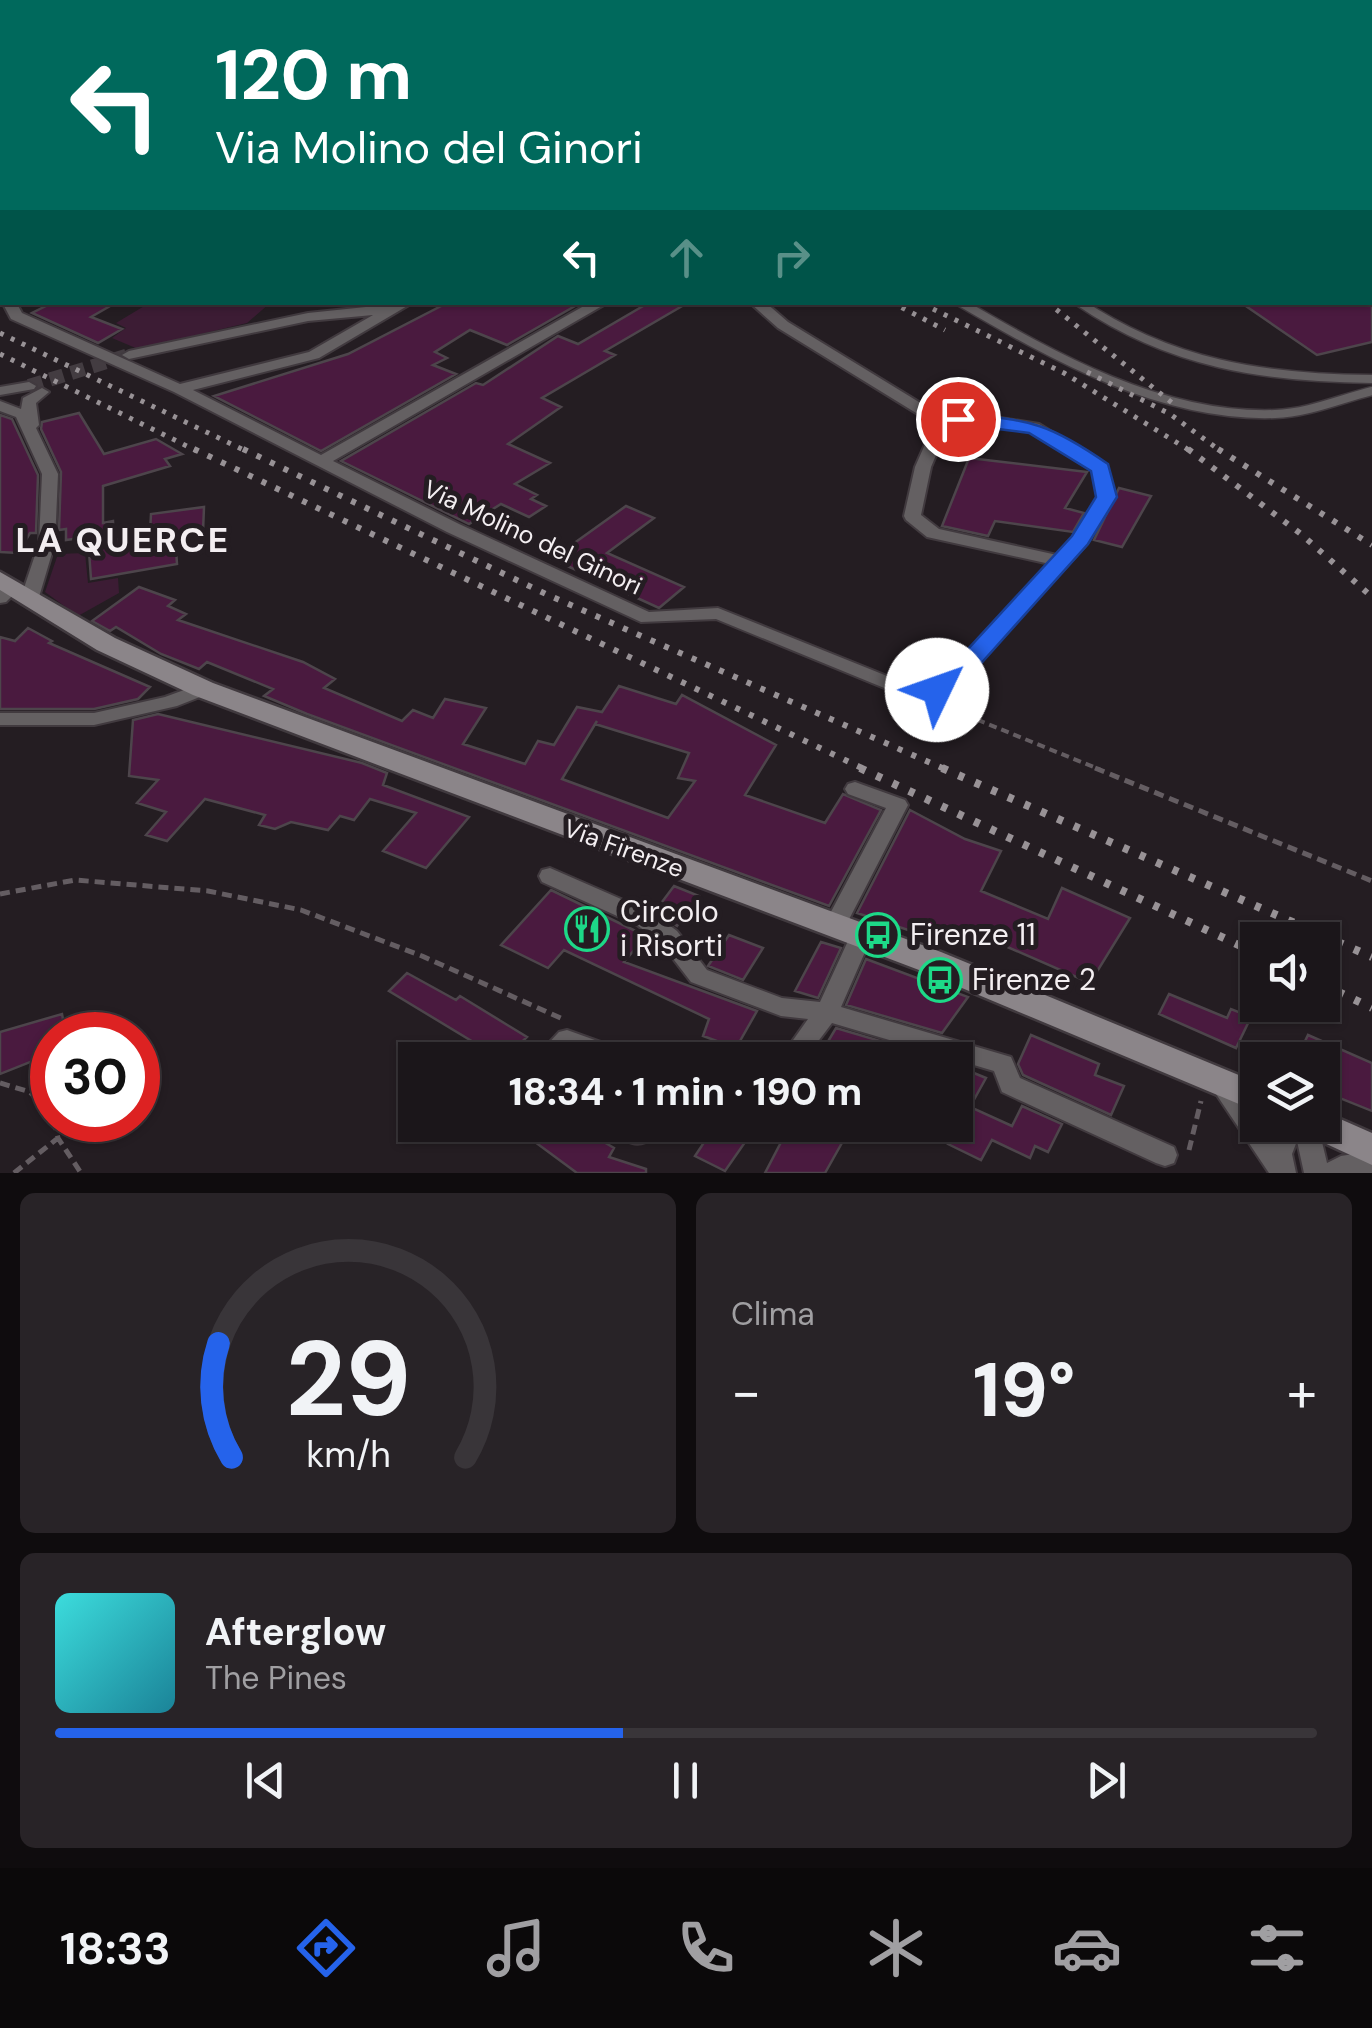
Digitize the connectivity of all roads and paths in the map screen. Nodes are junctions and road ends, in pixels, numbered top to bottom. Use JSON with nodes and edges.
{"nodes":[{"id":1,"x":11,"y":305,"type":"edge"},
{"id":2,"x":400,"y":305,"type":"edge"},
{"id":3,"x":597,"y":305,"type":"edge"},
{"id":4,"x":760,"y":305,"type":"edge"},
{"id":5,"x":965,"y":305,"type":"edge"},
{"id":6,"x":1084,"y":305,"type":"edge"},
{"id":7,"x":387,"y":310,"type":"junction"},
{"id":8,"x":308,"y":318,"type":"junction"},
{"id":9,"x":329,"y":348,"type":"junction"},
{"id":10,"x":134,"y":358,"type":"tunnel mouth"},
{"id":11,"x":1372,"y":379,"type":"edge"},
{"id":12,"x":180,"y":389,"type":"junction"},
{"id":13,"x":1372,"y":390,"type":"edge"},
{"id":14,"x":0,"y":391,"type":"edge"},
{"id":15,"x":0,"y":406,"type":"edge"},
{"id":16,"x":942,"y":423,"type":"junction"},
{"id":17,"x":40,"y":448,"type":"junction"},
{"id":18,"x":320,"y":462,"type":"junction"},
{"id":19,"x":1060,"y":561,"type":"junction"},
{"id":20,"x":11,"y":590,"type":"edge"},
{"id":21,"x":203,"y":689,"type":"junction"},
{"id":22,"x":914,"y":691,"type":"junction"},
{"id":23,"x":944,"y":707,"type":"junction"},
{"id":24,"x":0,"y":719,"type":"edge"},
{"id":25,"x":914,"y":734,"type":"dead end"},
{"id":26,"x":854,"y":789,"type":"dead end"},
{"id":27,"x":550,"y":876,"type":"dead end"},
{"id":28,"x":1372,"y":880,"type":"edge"},
{"id":29,"x":0,"y":894,"type":"edge"},
{"id":30,"x":848,"y":930,"type":"junction"},
{"id":31,"x":827,"y":1012,"type":"junction"},
{"id":32,"x":568,"y":1021,"type":"dead end"},
{"id":33,"x":804,"y":1042,"type":"edge"},
{"id":34,"x":0,"y":1083,"type":"edge"},
{"id":35,"x":1211,"y":1086,"type":"junction"},
{"id":36,"x":30,"y":1091,"type":"edge"},
{"id":37,"x":1240,"y":1093,"type":"edge"},
{"id":38,"x":1340,"y":1135,"type":"edge"},
{"id":39,"x":53,"y":1142,"type":"edge"},
{"id":40,"x":61,"y":1142,"type":"edge"},
{"id":41,"x":1285,"y":1142,"type":"edge"},
{"id":42,"x":1310,"y":1142,"type":"edge"},
{"id":43,"x":1372,"y":1150,"type":"edge"},
{"id":44,"x":1175,"y":1159,"type":"joint"},
{"id":45,"x":1372,"y":1162,"type":"edge"},
{"id":46,"x":14,"y":1173,"type":"edge"},
{"id":47,"x":81,"y":1173,"type":"edge"},
{"id":48,"x":1284,"y":1173,"type":"edge"},
{"id":49,"x":1317,"y":1173,"type":"edge"},
{"id":50,"x":1334,"y":1173,"type":"edge"}],
"edges":[{"from":1,"to":12,"type":"street","name":"Via Molino del Ginori"},
{"from":2,"to":7,"type":"street"},
{"from":3,"to":18,"type":"street"},
{"from":4,"to":16,"type":"street"},
{"from":5,"to":13,"type":"lane"},
{"from":6,"to":11,"type":"lane"},
{"from":7,"to":8,"type":"street"},
{"from":7,"to":9,"type":"street"},
{"from":8,"to":9,"type":"street"},
{"from":8,"to":10,"type":"street"},
{"from":9,"to":12,"type":"street"},
{"from":12,"to":18,"type":"street","name":"Via Molino del Ginori"},
{"from":14,"to":17,"type":"street"},
{"from":15,"to":17,"type":"street"},
{"from":16,"to":19,"type":"street"},
{"from":16,"to":19,"type":"street"},
{"from":17,"to":20,"type":"street"},
{"from":18,"to":22,"type":"street","name":"Via Molino del Ginori"},
{"from":19,"to":22,"type":"street"},
{"from":20,"to":21,"type":"main road","name":"Via Firenze"},
{"from":21,"to":24,"type":"street"},
{"from":21,"to":30,"type":"main road","name":"Via Firenze"},
{"from":22,"to":23,"type":"path"},
{"from":23,"to":25,"type":"path"},
{"from":23,"to":28,"type":"path"},
{"from":26,"to":30,"type":"street"},
{"from":27,"to":31,"type":"street"},
{"from":29,"to":32,"type":"path"},
{"from":30,"to":31,"type":"street"},
{"from":30,"to":35,"type":"main road","name":"Via Firenze"},
{"from":31,"to":33,"type":"street"},
{"from":31,"to":44,"type":"street"},
{"from":34,"to":36,"type":"path"},
{"from":35,"to":37,"type":"main road","name":"Via Firenze"},
{"from":35,"to":44,"type":"path"},
{"from":35,"to":48,"type":"street"},
{"from":38,"to":43,"type":"main road"},
{"from":39,"to":46,"type":"path"},
{"from":40,"to":47,"type":"path"},
{"from":41,"to":48,"type":"street"},
{"from":42,"to":49,"type":"street"},
{"from":45,"to":50,"type":"street"}]}
